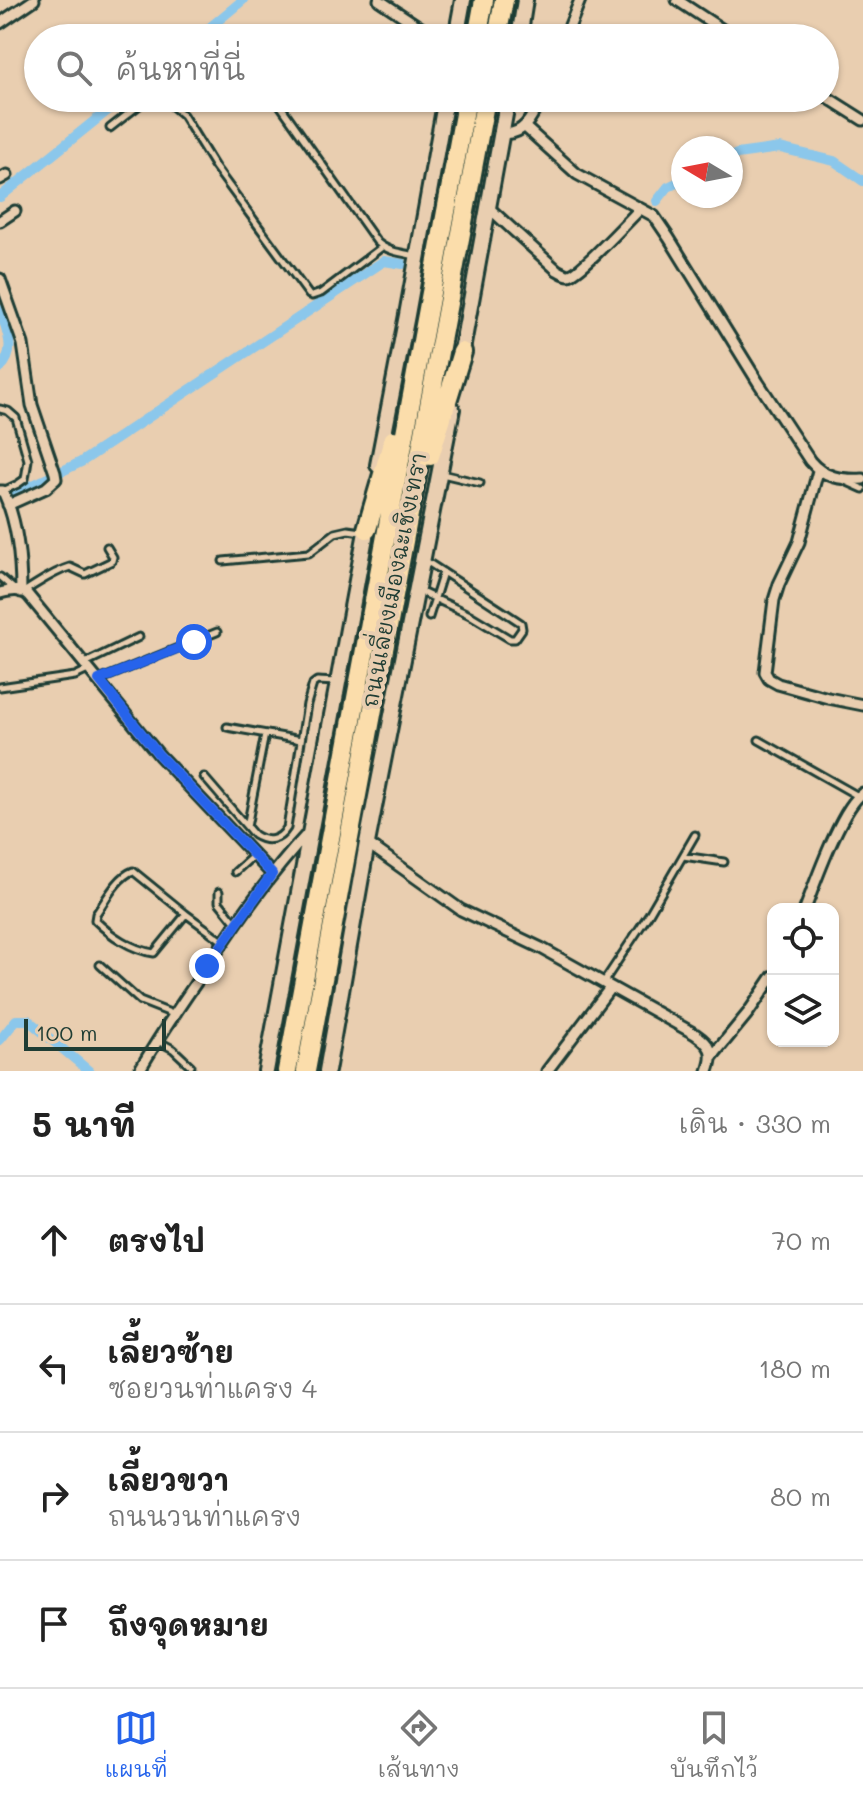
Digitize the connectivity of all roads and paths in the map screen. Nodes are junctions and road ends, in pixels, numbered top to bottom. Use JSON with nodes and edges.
{"nodes":[{"id":1,"x":34,"y":0,"type":"edge"},
{"id":2,"x":379,"y":0,"type":"edge"},
{"id":3,"x":463,"y":0,"type":"edge"},
{"id":4,"x":484,"y":0,"type":"edge"},
{"id":5,"x":504,"y":0,"type":"edge"},
{"id":6,"x":525,"y":0,"type":"edge"},
{"id":7,"x":580,"y":0,"type":"edge"},
{"id":8,"x":677,"y":0,"type":"edge"},
{"id":9,"x":0,"y":23,"type":"edge"},
{"id":10,"x":415,"y":24,"type":"edge"},
{"id":11,"x":459,"y":24,"type":"edge"},
{"id":12,"x":480,"y":24,"type":"edge"},
{"id":13,"x":500,"y":24,"type":"edge"},
{"id":14,"x":521,"y":24,"type":"edge"},
{"id":15,"x":571,"y":24,"type":"edge"},
{"id":16,"x":714,"y":24,"type":"edge"},
{"id":17,"x":839,"y":105,"type":"edge"},
{"id":18,"x":130,"y":112,"type":"edge"},
{"id":19,"x":179,"y":112,"type":"edge"},
{"id":20,"x":285,"y":112,"type":"edge"},
{"id":21,"x":444,"y":112,"type":"edge"},
{"id":22,"x":464,"y":112,"type":"edge"},
{"id":23,"x":483,"y":112,"type":"edge"},
{"id":24,"x":506,"y":112,"type":"edge"},
{"id":25,"x":533,"y":112,"type":"edge"},
{"id":26,"x":863,"y":120,"type":"edge"},
{"id":27,"x":525,"y":127,"type":"junction"},
{"id":28,"x":110,"y":128,"type":"dead end"},
{"id":29,"x":502,"y":133,"type":"junction"},
{"id":30,"x":488,"y":207,"type":"junction"},
{"id":31,"x":640,"y":209,"type":"junction"},
{"id":32,"x":15,"y":211,"type":"dead end"},
{"id":33,"x":0,"y":221,"type":"edge"},
{"id":34,"x":382,"y":247,"type":"junction"},
{"id":35,"x":418,"y":256,"type":"junction"},
{"id":36,"x":0,"y":279,"type":"edge"},
{"id":37,"x":420,"y":352,"type":"junction"},
{"id":38,"x":462,"y":352,"type":"junction"},
{"id":39,"x":0,"y":409,"type":"edge"},
{"id":40,"x":818,"y":471,"type":"junction"},
{"id":41,"x":440,"y":473,"type":"junction"},
{"id":42,"x":863,"y":479,"type":"edge"},
{"id":43,"x":844,"y":480,"type":"junction"},
{"id":44,"x":480,"y":483,"type":"dead end"},
{"id":45,"x":863,"y":489,"type":"edge"},
{"id":46,"x":1,"y":491,"type":"edge"},
{"id":47,"x":8,"y":505,"type":"junction"},
{"id":48,"x":366,"y":531,"type":"junction"},
{"id":49,"x":405,"y":536,"type":"junction"},
{"id":50,"x":107,"y":547,"type":"dead end"},
{"id":51,"x":423,"y":558,"type":"junction"},
{"id":52,"x":223,"y":561,"type":"dead end"},
{"id":53,"x":443,"y":572,"type":"junction"},
{"id":54,"x":0,"y":577,"type":"edge"},
{"id":55,"x":416,"y":590,"type":"junction"},
{"id":56,"x":20,"y":591,"type":"junction"},
{"id":57,"x":0,"y":593,"type":"edge"},
{"id":58,"x":434,"y":598,"type":"junction"},
{"id":59,"x":429,"y":617,"type":"dead end"},
{"id":60,"x":217,"y":632,"type":"dead end"},
{"id":61,"x":139,"y":637,"type":"dead end"},
{"id":62,"x":87,"y":666,"type":"junction"},
{"id":63,"x":99,"y":680,"type":"junction"},
{"id":64,"x":337,"y":682,"type":"junction"},
{"id":65,"x":0,"y":687,"type":"edge"},
{"id":66,"x":863,"y":705,"type":"edge"},
{"id":67,"x":227,"y":727,"type":"dead end"},
{"id":68,"x":265,"y":734,"type":"junction"},
{"id":69,"x":301,"y":740,"type":"junction"},
{"id":70,"x":759,"y":740,"type":"dead end"},
{"id":71,"x":204,"y":777,"type":"dead end"},
{"id":72,"x":860,"y":794,"type":"edge"},
{"id":73,"x":247,"y":828,"type":"junction"},
{"id":74,"x":310,"y":831,"type":"junction"},
{"id":75,"x":695,"y":835,"type":"dead end"},
{"id":76,"x":367,"y":843,"type":"junction"},
{"id":77,"x":254,"y":855,"type":"junction"},
{"id":78,"x":683,"y":856,"type":"junction"},
{"id":79,"x":724,"y":862,"type":"dead end"},
{"id":80,"x":235,"y":872,"type":"dead end"},
{"id":81,"x":272,"y":874,"type":"junction"},
{"id":82,"x":219,"y":892,"type":"dead end"},
{"id":83,"x":807,"y":903,"type":"edge"},
{"id":84,"x":186,"y":914,"type":"junction"},
{"id":85,"x":236,"y":924,"type":"junction"},
{"id":86,"x":224,"y":942,"type":"junction"},
{"id":87,"x":100,"y":965,"type":"dead end"},
{"id":88,"x":767,"y":985,"type":"edge"},
{"id":89,"x":606,"y":986,"type":"junction"},
{"id":90,"x":174,"y":1015,"type":"junction"},
{"id":91,"x":157,"y":1040,"type":"junction"},
{"id":92,"x":711,"y":1058,"type":"junction"},
{"id":93,"x":191,"y":1066,"type":"dead end"},
{"id":94,"x":139,"y":1071,"type":"edge"},
{"id":95,"x":266,"y":1071,"type":"edge"},
{"id":96,"x":287,"y":1071,"type":"edge"},
{"id":97,"x":306,"y":1071,"type":"edge"},
{"id":98,"x":327,"y":1071,"type":"edge"},
{"id":99,"x":547,"y":1071,"type":"edge"},
{"id":100,"x":708,"y":1071,"type":"edge"}],
"edges":[{"from":1,"to":9,"type":"street"},
{"from":2,"to":10,"type":"street"},
{"from":3,"to":11,"type":"main road"},
{"from":4,"to":12,"type":"highway"},
{"from":5,"to":13,"type":"highway"},
{"from":6,"to":14,"type":"main road"},
{"from":7,"to":15,"type":"street"},
{"from":8,"to":16,"type":"street"},
{"from":17,"to":26,"type":"street"},
{"from":18,"to":28,"type":"lane"},
{"from":19,"to":34,"type":"lane"},
{"from":20,"to":34,"type":"lane"},
{"from":21,"to":35,"type":"main road","name":"ถนนเลี่ยงเมืองฉะเชิงเทรา"},
{"from":22,"to":37,"type":"highway","name":"ถนนเลี่ยงเมืองฉะเชิงเทรา"},
{"from":23,"to":49,"type":"highway","name":"ถนนเลี่ยงเมืองฉะเชิงเทรา"},
{"from":24,"to":29,"type":"main road","name":"ถนนเลี่ยงเมืองฉะเชิงเทรา"},
{"from":25,"to":27,"type":"street"},
{"from":27,"to":29,"type":"street"},
{"from":27,"to":31,"type":"street"},
{"from":29,"to":30,"type":"main road","name":"ถนนเลี่ยงเมืองฉะเชิงเทรา"},
{"from":30,"to":31,"type":"street"},
{"from":30,"to":38,"type":"main road","name":"ถนนเลี่ยงเมืองฉะเชิงเทรา"},
{"from":31,"to":40,"type":"street"},
{"from":32,"to":33,"type":"street"},
{"from":34,"to":35,"type":"lane"},
{"from":35,"to":48,"type":"main road","name":"ถนนเลี่ยงเมืองฉะเชิงเทรา"},
{"from":36,"to":47,"type":"street"},
{"from":37,"to":48,"type":"highway"},
{"from":37,"to":96,"type":"highway","name":"ถนนเลี่ยงเมืองฉะเชิงเทรา"},
{"from":38,"to":41,"type":"main road","name":"ถนนเลี่ยงเมืองฉะเชิงเทรา"},
{"from":38,"to":49,"type":"highway"},
{"from":39,"to":46,"type":"lane"},
{"from":40,"to":43,"type":"street"},
{"from":40,"to":66,"type":"street"},
{"from":41,"to":44,"type":"lane"},
{"from":41,"to":51,"type":"main road","name":"ถนนเลี่ยงเมืองฉะเชิงเทรา"},
{"from":42,"to":43,"type":"street"},
{"from":43,"to":45,"type":"lane"},
{"from":46,"to":47,"type":"street"},
{"from":47,"to":56,"type":"street"},
{"from":48,"to":52,"type":"lane"},
{"from":48,"to":64,"type":"main road","name":"ถนนเลี่ยงเมืองฉะเชิงเทรา"},
{"from":49,"to":97,"type":"highway","name":"ถนนเลี่ยงเมืองฉะเชิงเทรา"},
{"from":50,"to":56,"type":"lane"},
{"from":51,"to":53,"type":"lane"},
{"from":51,"to":55,"type":"main road","name":"ถนนเลี่ยงเมืองฉะเชิงเทรา"},
{"from":53,"to":58,"type":"lane"},
{"from":53,"to":58,"type":"lane"},
{"from":54,"to":56,"type":"lane"},
{"from":55,"to":58,"type":"lane"},
{"from":55,"to":76,"type":"main road","name":"ถนนเลี่ยงเมืองฉะเชิงเทรา"},
{"from":56,"to":57,"type":"street"},
{"from":56,"to":62,"type":"street"},
{"from":58,"to":59,"type":"lane"},
{"from":60,"to":63,"type":"lane"},
{"from":61,"to":62,"type":"lane"},
{"from":62,"to":63,"type":"street"},
{"from":62,"to":65,"type":"lane"},
{"from":63,"to":77,"type":"street"},
{"from":64,"to":69,"type":"lane"},
{"from":64,"to":74,"type":"main road","name":"ถนนเลี่ยงเมืองฉะเชิงเทรา"},
{"from":67,"to":68,"type":"lane"},
{"from":68,"to":69,"type":"lane"},
{"from":68,"to":73,"type":"lane"},
{"from":69,"to":73,"type":"lane"},
{"from":70,"to":72,"type":"lane"},
{"from":71,"to":73,"type":"lane"},
{"from":72,"to":83,"type":"street"},
{"from":74,"to":81,"type":"street"},
{"from":74,"to":95,"type":"main road","name":"ถนนเลี่ยงเมืองฉะเชิงเทรา"},
{"from":75,"to":78,"type":"lane"},
{"from":76,"to":89,"type":"street"},
{"from":76,"to":98,"type":"main road","name":"ถนนเลี่ยงเมืองฉะเชิงเทรา"},
{"from":77,"to":80,"type":"lane"},
{"from":77,"to":81,"type":"street"},
{"from":78,"to":79,"type":"lane"},
{"from":78,"to":89,"type":"lane"},
{"from":81,"to":85,"type":"street"},
{"from":82,"to":85,"type":"lane"},
{"from":84,"to":84,"type":"lane"},
{"from":84,"to":86,"type":"lane"},
{"from":85,"to":86,"type":"street"},
{"from":86,"to":90,"type":"street"},
{"from":87,"to":90,"type":"lane"},
{"from":88,"to":92,"type":"street"},
{"from":89,"to":92,"type":"street"},
{"from":89,"to":99,"type":"street"},
{"from":90,"to":91,"type":"street"},
{"from":91,"to":93,"type":"lane"},
{"from":91,"to":94,"type":"street"},
{"from":92,"to":100,"type":"street"}]}
